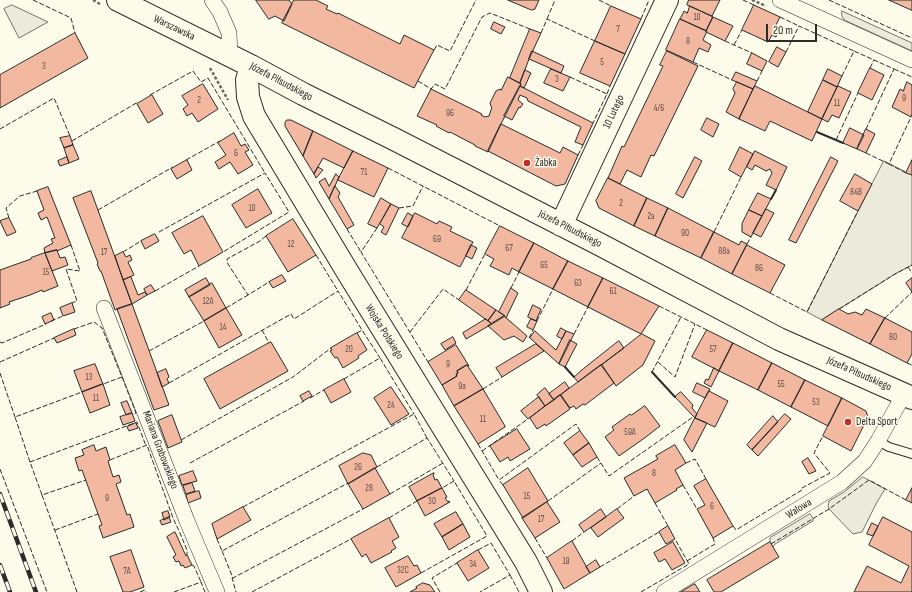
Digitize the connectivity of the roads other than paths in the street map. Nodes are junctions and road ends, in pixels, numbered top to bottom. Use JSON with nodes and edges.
{"nodes":[{"id":1,"x":118,"y":0,"type":"edge"},
{"id":2,"x":212,"y":0,"type":"edge"},
{"id":3,"x":667,"y":0,"type":"edge"},
{"id":4,"x":780,"y":0,"type":"edge"},
{"id":5,"x":800,"y":4,"type":"edge"},
{"id":6,"x":230,"y":56,"type":"junction"},
{"id":7,"x":912,"y":60,"type":"edge"},
{"id":8,"x":251,"y":66,"type":"junction"},
{"id":9,"x":561,"y":225,"type":"junction"},
{"id":10,"x":104,"y":308,"type":"dead end"},
{"id":11,"x":908,"y":396,"type":"edge"},
{"id":12,"x":878,"y":442,"type":"junction"},
{"id":13,"x":912,"y":454,"type":"edge"},
{"id":14,"x":217,"y":592,"type":"edge"},
{"id":15,"x":541,"y":592,"type":"edge"},
{"id":16,"x":664,"y":592,"type":"edge"}],
"edges":[{"from":1,"to":6,"type":"main road","name":"Warszawska"},
{"from":2,"to":6,"type":"street"},
{"from":3,"to":9,"type":"main road","name":"10 Lutego"},
{"from":4,"to":5,"type":"street"},
{"from":5,"to":7,"type":"street"},
{"from":6,"to":8,"type":"main road","name":"Józefa Piłsudskiego"},
{"from":8,"to":9,"type":"main road","name":"Józefa Piłsudskiego"},
{"from":8,"to":15,"type":"main road","name":"Wojska Polskiego"},
{"from":9,"to":11,"type":"main road","name":"Józefa Piłsudskiego"},
{"from":10,"to":14,"type":"street","name":"Mariana Grabowskiego"},
{"from":11,"to":12,"type":"street","name":"Wałowa"},
{"from":12,"to":13,"type":"lane"},
{"from":12,"to":16,"type":"street","name":"Wałowa"}]}
